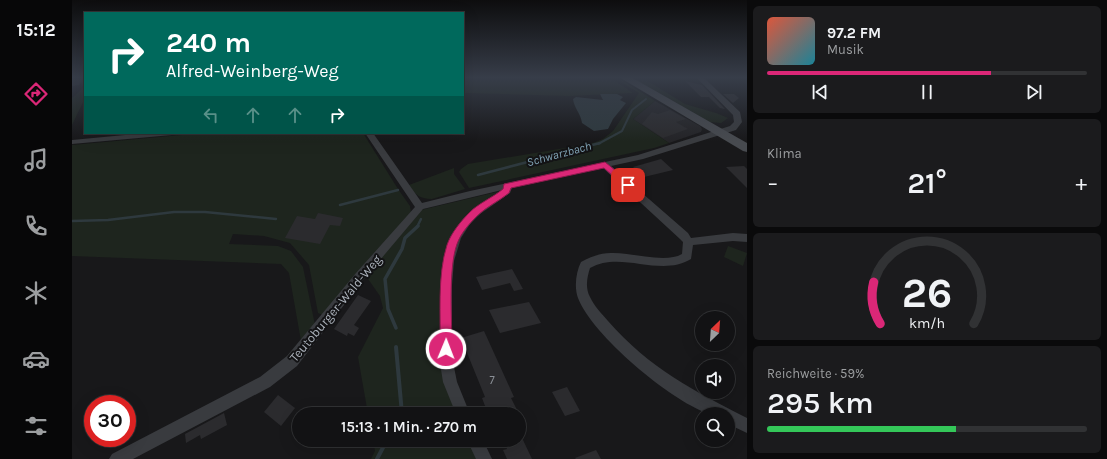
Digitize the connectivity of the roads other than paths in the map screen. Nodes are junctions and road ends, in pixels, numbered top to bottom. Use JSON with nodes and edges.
{"nodes":[{"id":1,"x":661,"y":98,"type":"edge"},
{"id":2,"x":720,"y":98,"type":"edge"},
{"id":3,"x":719,"y":132,"type":"junction"},
{"id":4,"x":161,"y":134,"type":"edge"},
{"id":5,"x":370,"y":134,"type":"edge"},
{"id":6,"x":72,"y":142,"type":"edge"},
{"id":7,"x":747,"y":148,"type":"edge"},
{"id":8,"x":605,"y":165,"type":"junction"},
{"id":9,"x":507,"y":186,"type":"junction"},
{"id":10,"x":420,"y":207,"type":"junction"},
{"id":11,"x":747,"y":238,"type":"edge"},
{"id":12,"x":688,"y":242,"type":"junction"},
{"id":13,"x":460,"y":407,"type":"edge"},
{"id":14,"x":708,"y":407,"type":"edge"},
{"id":15,"x":735,"y":420,"type":"edge"},
{"id":16,"x":747,"y":426,"type":"edge"},
{"id":17,"x":478,"y":447,"type":"edge"},
{"id":18,"x":117,"y":459,"type":"edge"},
{"id":19,"x":484,"y":459,"type":"edge"}],
"edges":[{"from":1,"to":3,"type":"main road"},
{"from":2,"to":3,"type":"street"},
{"from":3,"to":7,"type":"main road"},
{"from":3,"to":8,"type":"street"},
{"from":4,"to":6,"type":"street"},
{"from":5,"to":10,"type":"street"},
{"from":8,"to":9,"type":"street"},
{"from":8,"to":12,"type":"street"},
{"from":9,"to":10,"type":"street"},
{"from":9,"to":13,"type":"street"},
{"from":10,"to":18,"type":"street","name":"Teutoburger-Wald-Weg"},
{"from":11,"to":12,"type":"street"},
{"from":12,"to":14,"type":"street"},
{"from":15,"to":16,"type":"street"},
{"from":17,"to":19,"type":"street"}]}
